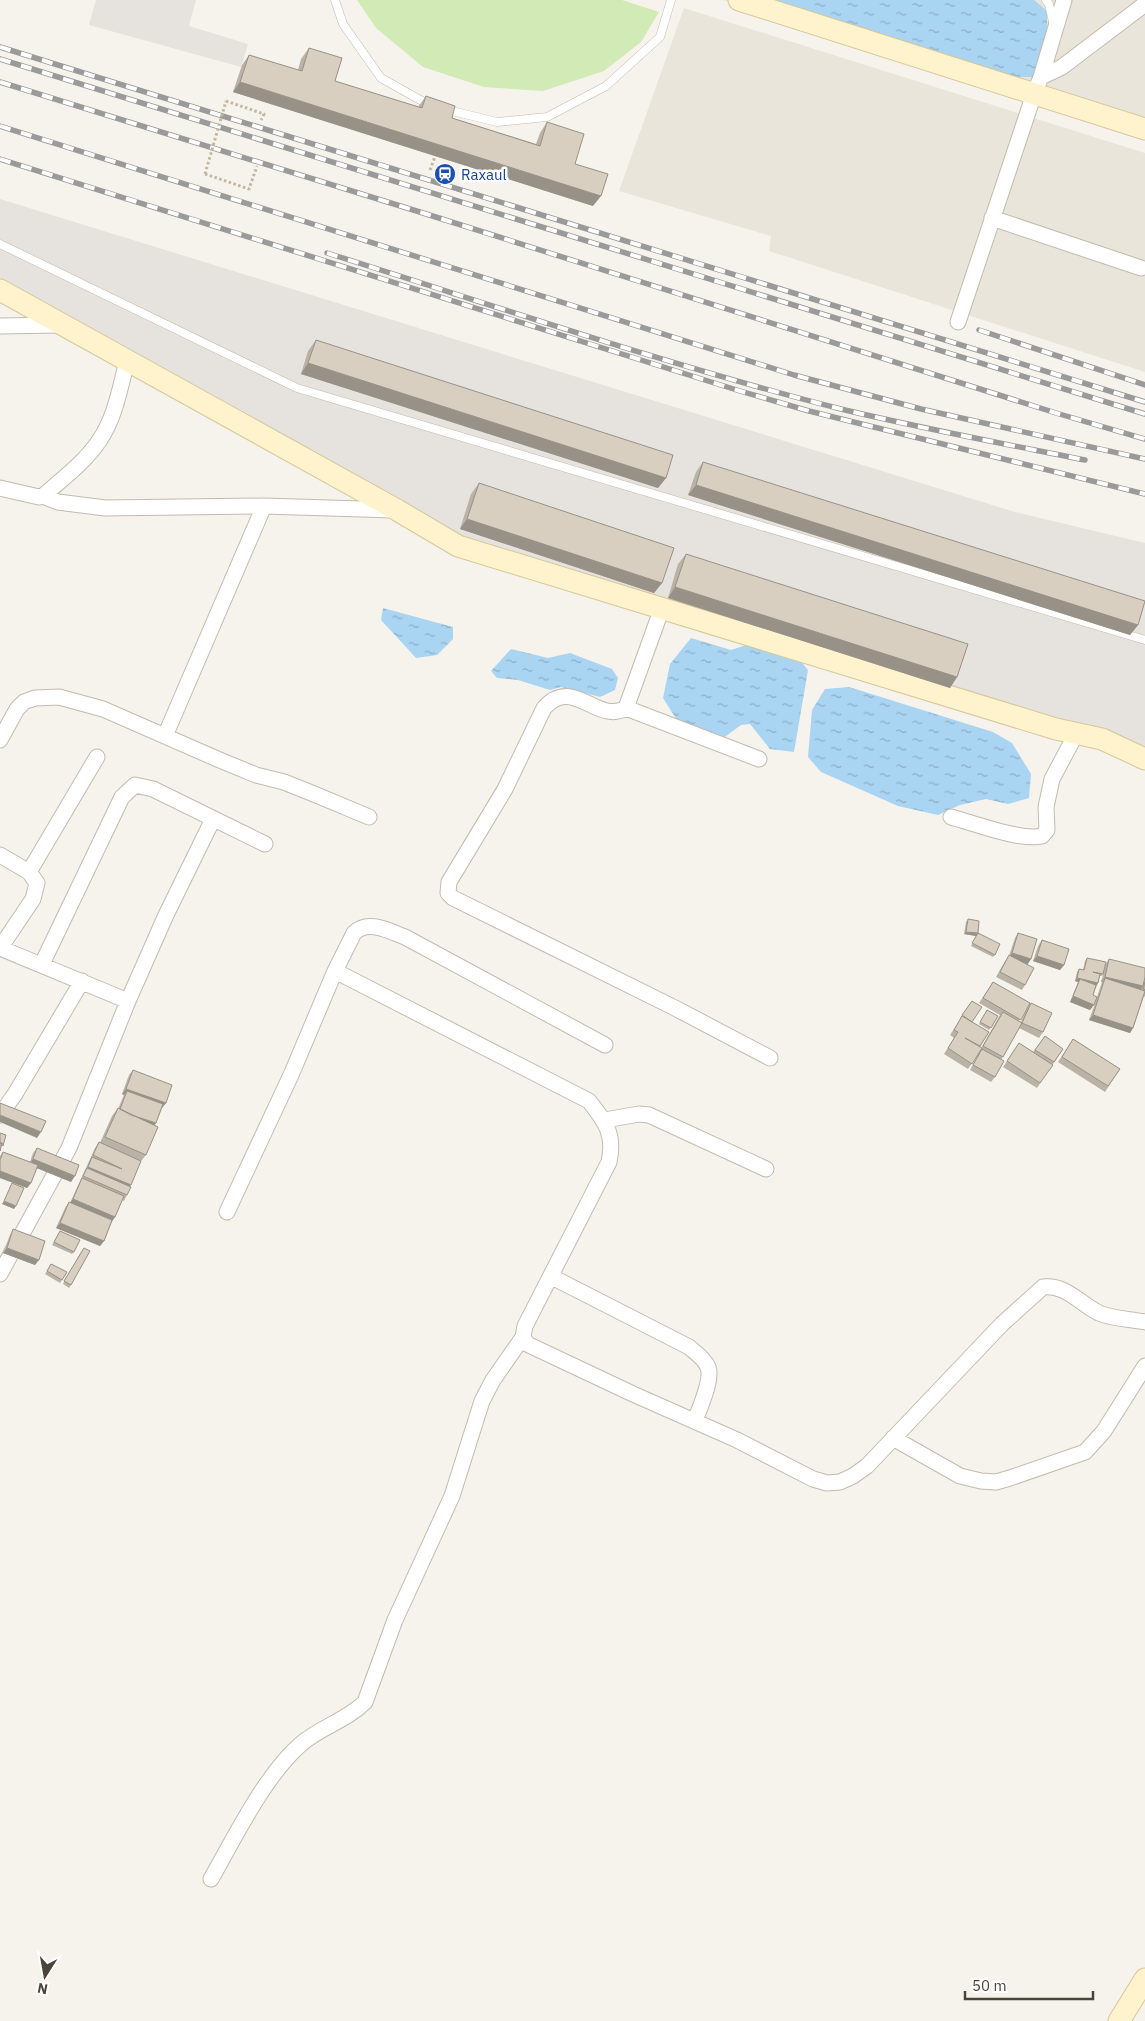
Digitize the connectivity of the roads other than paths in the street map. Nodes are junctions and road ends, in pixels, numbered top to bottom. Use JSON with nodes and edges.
{"nodes":[{"id":1,"x":335,"y":0,"type":"edge"},
{"id":2,"x":671,"y":0,"type":"edge"},
{"id":3,"x":739,"y":0,"type":"edge"},
{"id":4,"x":1046,"y":0,"type":"edge"},
{"id":5,"x":1064,"y":0,"type":"edge"},
{"id":6,"x":1145,"y":4,"type":"edge"},
{"id":7,"x":1054,"y":28,"type":"junction"},
{"id":8,"x":1037,"y":85,"type":"junction"},
{"id":9,"x":1145,"y":129,"type":"edge"},
{"id":10,"x":992,"y":218,"type":"junction"},
{"id":11,"x":0,"y":244,"type":"edge"},
{"id":12,"x":1141,"y":268,"type":"dead end"},
{"id":13,"x":0,"y":290,"type":"edge"},
{"id":14,"x":958,"y":322,"type":"dead end"},
{"id":15,"x":63,"y":325,"type":"junction"},
{"id":16,"x":0,"y":326,"type":"edge"},
{"id":17,"x":127,"y":361,"type":"junction"},
{"id":18,"x":2,"y":492,"type":"edge"},
{"id":19,"x":43,"y":496,"type":"junction"},
{"id":20,"x":264,"y":506,"type":"junction"},
{"id":21,"x":397,"y":510,"type":"junction"},
{"id":22,"x":662,"y":608,"type":"junction"},
{"id":23,"x":1145,"y":640,"type":"edge"},
{"id":24,"x":626,"y":708,"type":"junction"},
{"id":25,"x":1076,"y":734,"type":"junction"},
{"id":26,"x":165,"y":736,"type":"junction"},
{"id":27,"x":0,"y":740,"type":"edge"},
{"id":28,"x":97,"y":757,"type":"dead end"},
{"id":29,"x":759,"y":759,"type":"dead end"},
{"id":30,"x":1145,"y":759,"type":"edge"},
{"id":31,"x":369,"y":817,"type":"dead end"},
{"id":32,"x":951,"y":817,"type":"dead end"},
{"id":33,"x":213,"y":819,"type":"junction"},
{"id":34,"x":265,"y":844,"type":"dead end"},
{"id":35,"x":0,"y":855,"type":"edge"},
{"id":36,"x":29,"y":872,"type":"junction"},
{"id":37,"x":0,"y":948,"type":"edge"},
{"id":38,"x":42,"y":964,"type":"junction"},
{"id":39,"x":335,"y":970,"type":"junction"},
{"id":40,"x":82,"y":981,"type":"junction"},
{"id":41,"x":128,"y":1000,"type":"junction"},
{"id":42,"x":605,"y":1045,"type":"dead end"},
{"id":43,"x":770,"y":1058,"type":"dead end"},
{"id":44,"x":0,"y":1115,"type":"edge"},
{"id":45,"x":605,"y":1120,"type":"junction"},
{"id":46,"x":766,"y":1169,"type":"dead end"},
{"id":47,"x":227,"y":1212,"type":"dead end"},
{"id":48,"x":0,"y":1274,"type":"edge"},
{"id":49,"x":552,"y":1277,"type":"junction"},
{"id":50,"x":1145,"y":1322,"type":"edge"},
{"id":51,"x":523,"y":1336,"type":"junction"},
{"id":52,"x":1145,"y":1366,"type":"edge"},
{"id":53,"x":695,"y":1421,"type":"junction"},
{"id":54,"x":893,"y":1438,"type":"junction"},
{"id":55,"x":210,"y":1880,"type":"dead end"},
{"id":56,"x":1145,"y":1979,"type":"edge"},
{"id":57,"x":1119,"y":2021,"type":"edge"}],
"edges":[{"from":1,"to":2,"type":"lane"},
{"from":3,"to":8,"type":"street"},
{"from":4,"to":7,"type":"lane"},
{"from":5,"to":7,"type":"street"},
{"from":6,"to":8,"type":"street"},
{"from":7,"to":8,"type":"street"},
{"from":8,"to":9,"type":"street"},
{"from":8,"to":10,"type":"street"},
{"from":10,"to":12,"type":"street"},
{"from":10,"to":14,"type":"street"},
{"from":11,"to":23,"type":"lane"},
{"from":13,"to":15,"type":"street"},
{"from":15,"to":16,"type":"street"},
{"from":15,"to":17,"type":"street"},
{"from":17,"to":19,"type":"street"},
{"from":17,"to":21,"type":"street"},
{"from":18,"to":19,"type":"street"},
{"from":19,"to":20,"type":"street"},
{"from":20,"to":21,"type":"street"},
{"from":20,"to":26,"type":"street"},
{"from":21,"to":22,"type":"street"},
{"from":22,"to":24,"type":"street"},
{"from":22,"to":25,"type":"street"},
{"from":24,"to":29,"type":"street"},
{"from":24,"to":43,"type":"street"},
{"from":25,"to":30,"type":"street"},
{"from":25,"to":32,"type":"street"},
{"from":26,"to":27,"type":"street"},
{"from":26,"to":31,"type":"street"},
{"from":28,"to":36,"type":"street"},
{"from":33,"to":34,"type":"street"},
{"from":33,"to":38,"type":"street"},
{"from":33,"to":41,"type":"street"},
{"from":35,"to":36,"type":"street"},
{"from":36,"to":37,"type":"street"},
{"from":37,"to":38,"type":"street"},
{"from":38,"to":40,"type":"street"},
{"from":39,"to":42,"type":"street"},
{"from":39,"to":45,"type":"street"},
{"from":39,"to":47,"type":"street"},
{"from":40,"to":41,"type":"street"},
{"from":40,"to":44,"type":"street"},
{"from":41,"to":48,"type":"street"},
{"from":45,"to":46,"type":"street"},
{"from":45,"to":49,"type":"street"},
{"from":49,"to":51,"type":"street"},
{"from":49,"to":53,"type":"street"},
{"from":50,"to":54,"type":"street"},
{"from":51,"to":53,"type":"street"},
{"from":51,"to":55,"type":"street"},
{"from":52,"to":54,"type":"street"},
{"from":53,"to":54,"type":"street"},
{"from":56,"to":57,"type":"street"}]}
